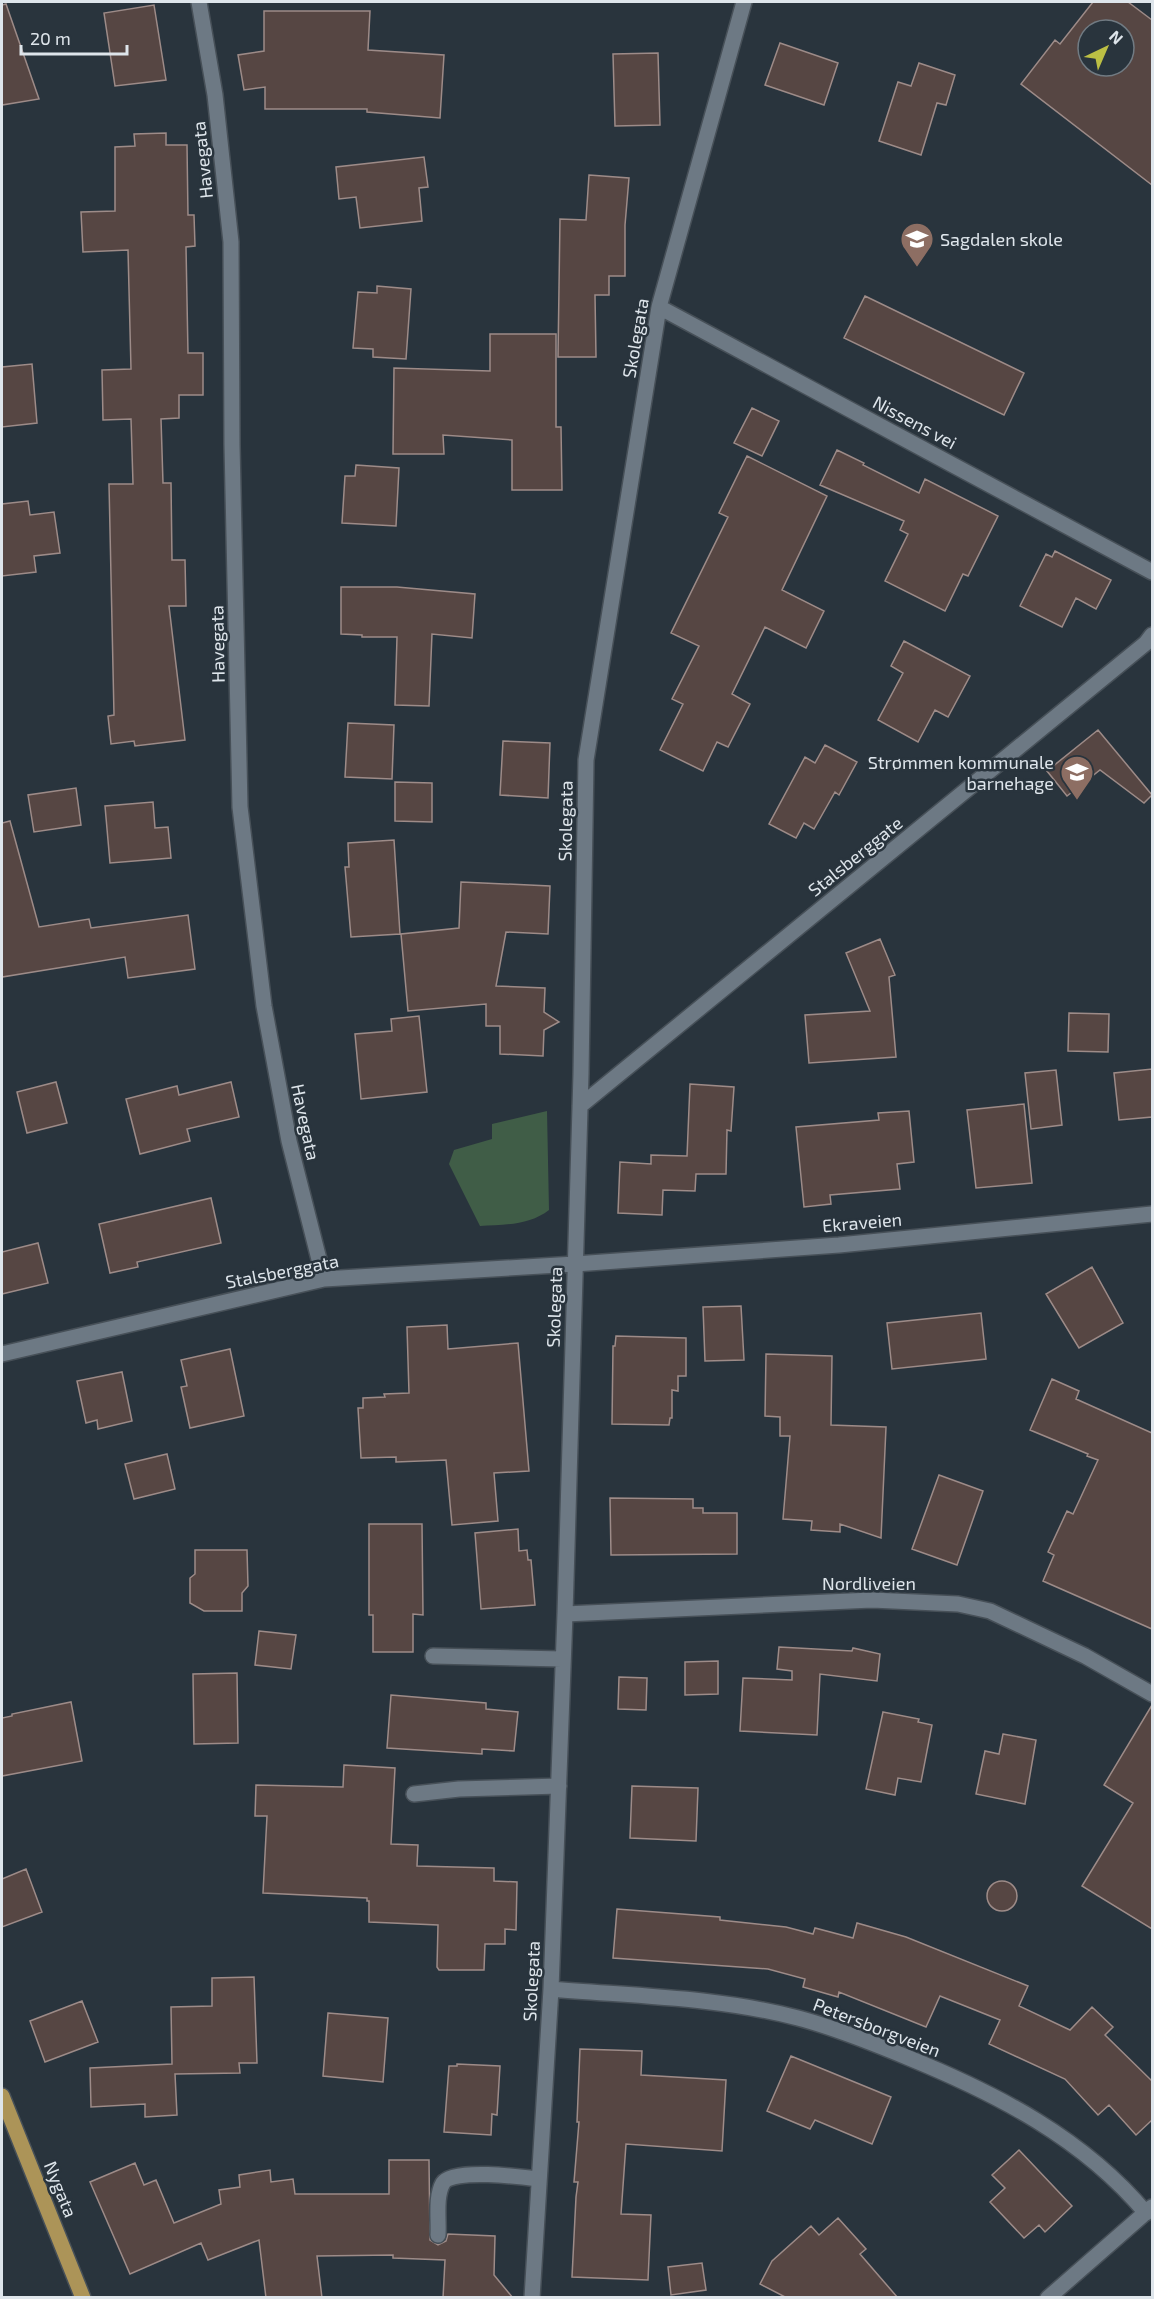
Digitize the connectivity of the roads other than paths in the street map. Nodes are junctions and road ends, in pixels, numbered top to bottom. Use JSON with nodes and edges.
{"nodes":[{"id":1,"x":199,"y":2,"type":"edge"},
{"id":2,"x":744,"y":2,"type":"edge"},
{"id":3,"x":659,"y":307,"type":"junction"},
{"id":4,"x":1152,"y":572,"type":"edge"},
{"id":5,"x":1150,"y":642,"type":"edge"},
{"id":6,"x":580,"y":1106,"type":"junction"},
{"id":7,"x":1152,"y":1214,"type":"edge"},
{"id":8,"x":575,"y":1264,"type":"junction"},
{"id":9,"x":324,"y":1279,"type":"junction"},
{"id":10,"x":2,"y":1354,"type":"edge"},
{"id":11,"x":565,"y":1614,"type":"junction"},
{"id":12,"x":433,"y":1656,"type":"dead end"},
{"id":13,"x":562,"y":1659,"type":"junction"},
{"id":14,"x":1152,"y":1694,"type":"edge"},
{"id":15,"x":559,"y":1786,"type":"junction"},
{"id":16,"x":414,"y":1794,"type":"dead end"},
{"id":17,"x":551,"y":1989,"type":"junction"},
{"id":18,"x":2,"y":2096,"type":"edge"},
{"id":19,"x":539,"y":2179,"type":"junction"},
{"id":20,"x":1149,"y":2210,"type":"edge"},
{"id":21,"x":438,"y":2235,"type":"dead end"},
{"id":22,"x":83,"y":2298,"type":"edge"},
{"id":23,"x":532,"y":2298,"type":"edge"},
{"id":24,"x":1048,"y":2298,"type":"edge"}],
"edges":[{"from":1,"to":9,"type":"street","name":"Havegata"},
{"from":2,"to":3,"type":"street","name":"Skolegata"},
{"from":3,"to":4,"type":"street","name":"Nissens vei"},
{"from":3,"to":6,"type":"street","name":"Skolegata"},
{"from":5,"to":6,"type":"street","name":"Stalsberggate"},
{"from":6,"to":8,"type":"street","name":"Skolegata"},
{"from":7,"to":8,"type":"street","name":"Ekraveien"},
{"from":8,"to":9,"type":"street","name":"Stalsberggata"},
{"from":8,"to":11,"type":"street","name":"Skolegata"},
{"from":9,"to":10,"type":"street","name":"Stalsberggata"},
{"from":11,"to":13,"type":"street","name":"Skolegata"},
{"from":11,"to":14,"type":"street","name":"Nordliveien"},
{"from":12,"to":13,"type":"street"},
{"from":13,"to":15,"type":"street","name":"Skolegata"},
{"from":15,"to":16,"type":"street"},
{"from":15,"to":17,"type":"street","name":"Skolegata"},
{"from":17,"to":19,"type":"street","name":"Skolegata"},
{"from":17,"to":20,"type":"street","name":"Petersborgveien"},
{"from":18,"to":22,"type":"main road","name":"Nygata"},
{"from":19,"to":21,"type":"street"},
{"from":19,"to":23,"type":"street","name":"Skolegata"},
{"from":20,"to":24,"type":"street"}]}
